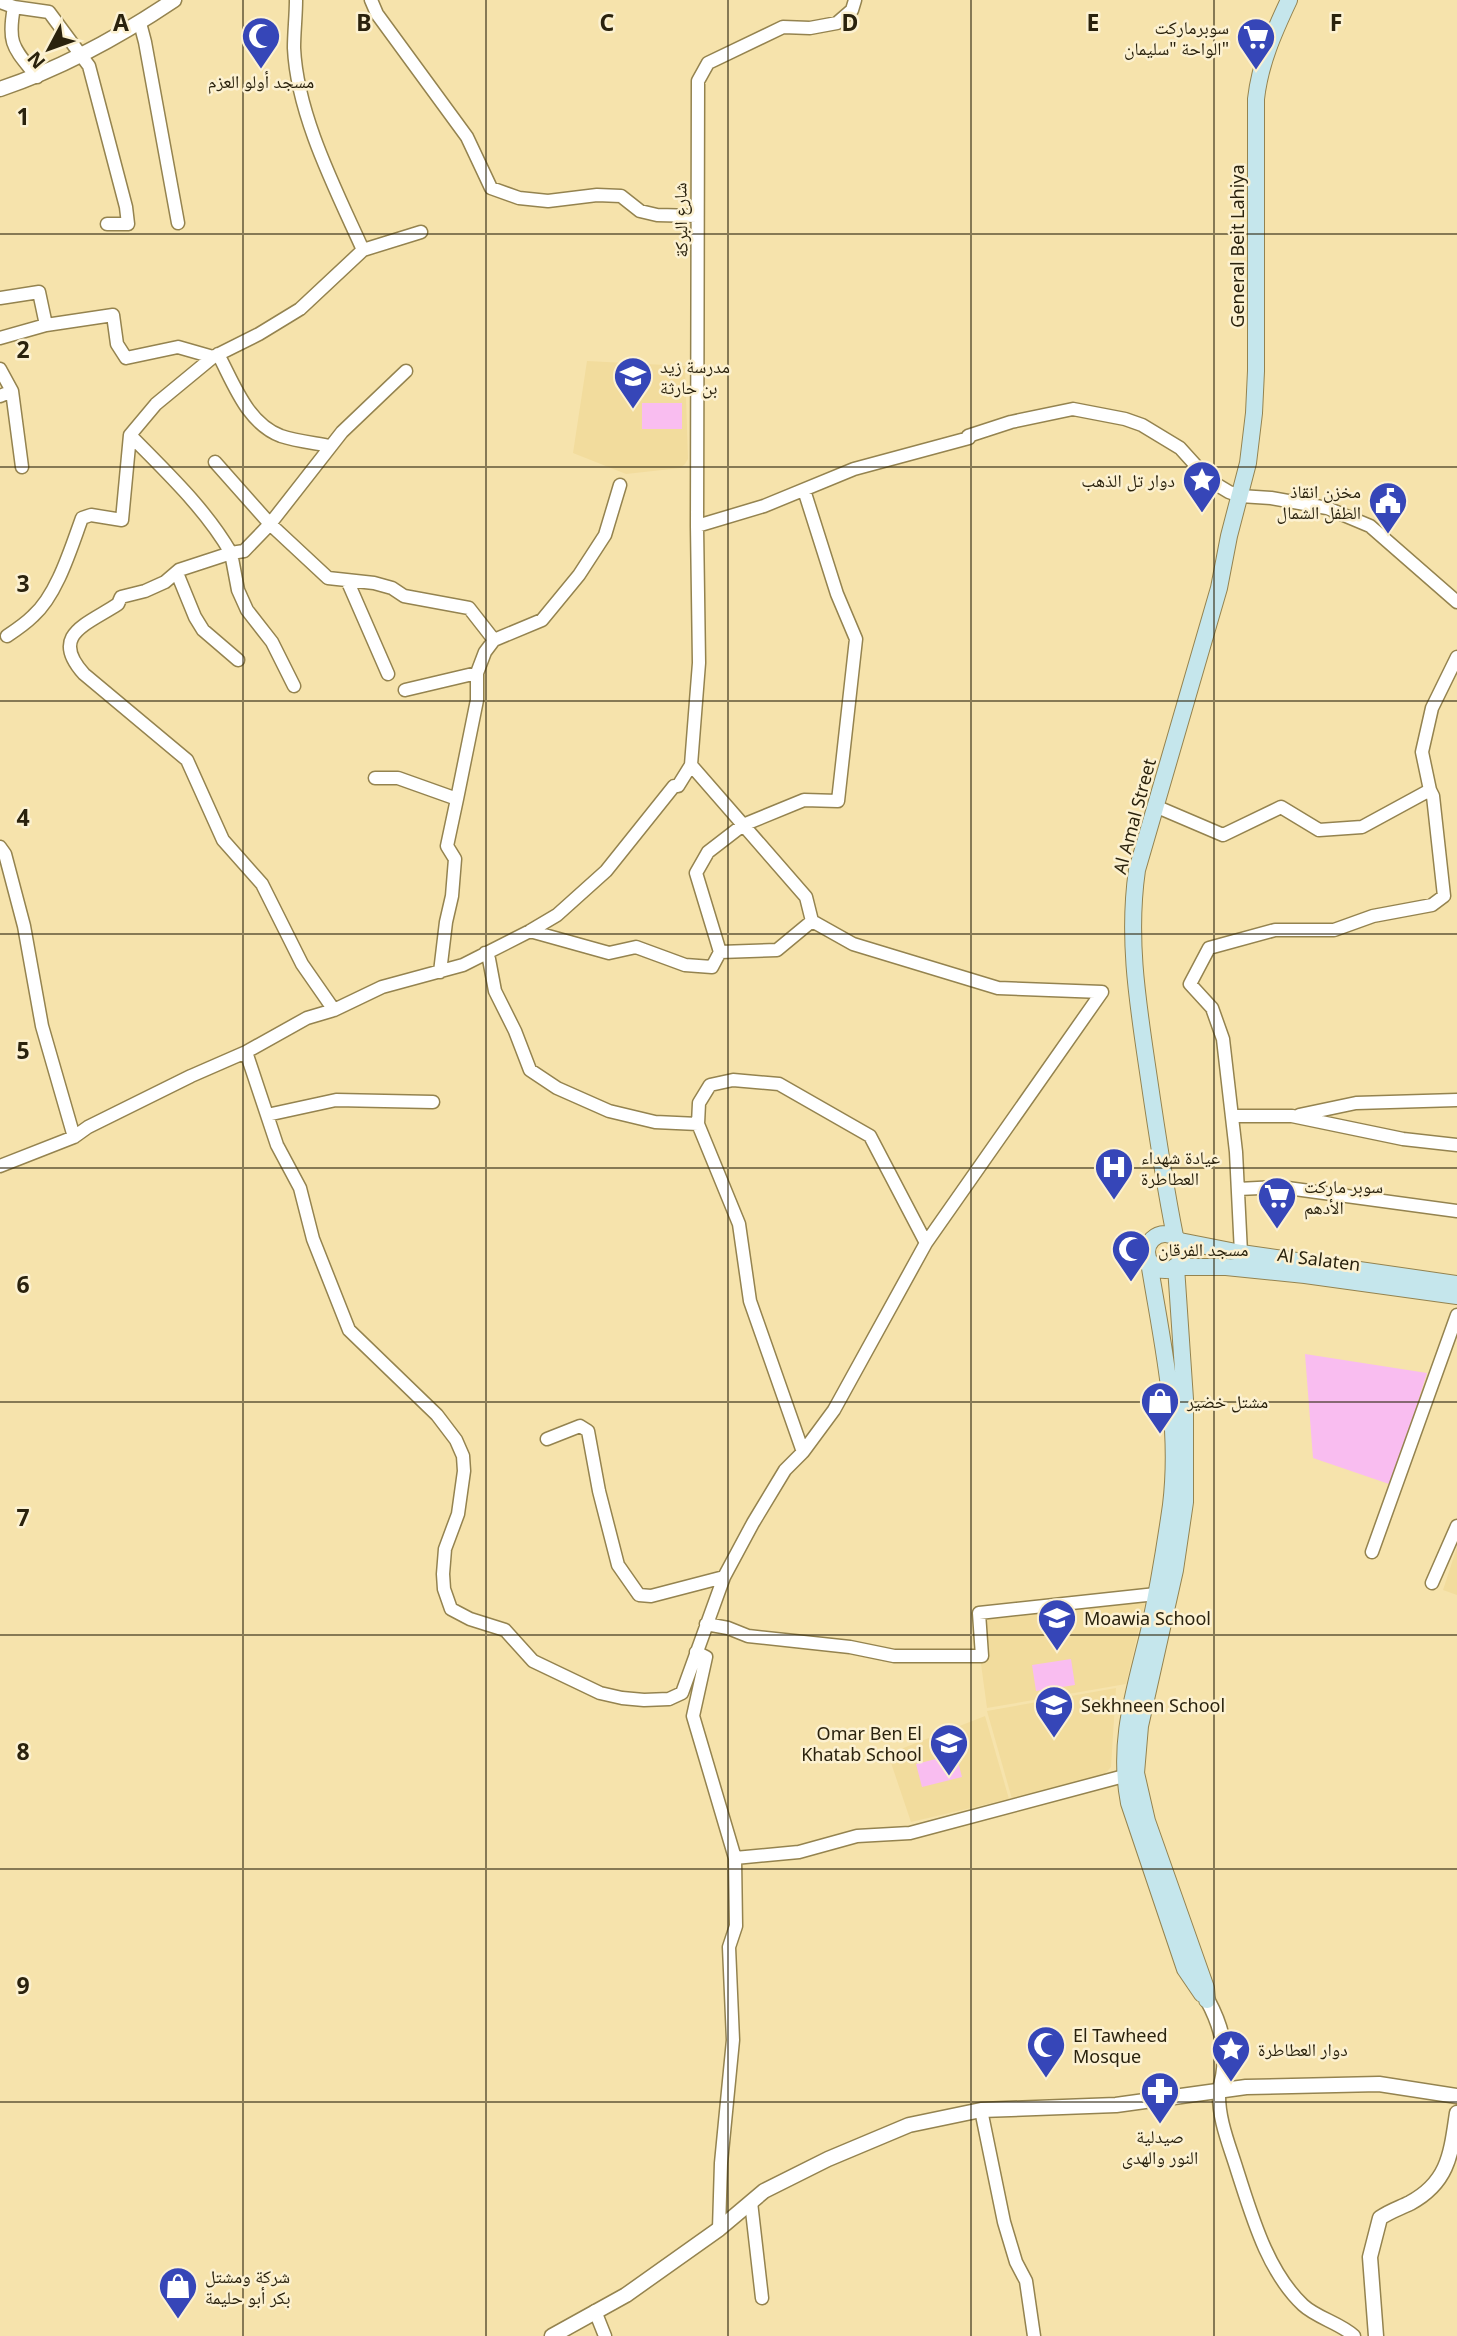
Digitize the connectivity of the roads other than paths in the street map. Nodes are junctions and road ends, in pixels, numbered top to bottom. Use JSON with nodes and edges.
{"nodes":[{"id":1,"x":174,"y":0,"type":"edge"},
{"id":2,"x":296,"y":0,"type":"edge"},
{"id":3,"x":371,"y":0,"type":"edge"},
{"id":4,"x":855,"y":0,"type":"edge"},
{"id":5,"x":1289,"y":0,"type":"edge"},
{"id":6,"x":0,"y":2,"type":"edge"},
{"id":7,"x":14,"y":7,"type":"junction"},
{"id":8,"x":140,"y":23,"type":"junction"},
{"id":9,"x":83,"y":56,"type":"junction"},
{"id":10,"x":37,"y":77,"type":"junction"},
{"id":11,"x":0,"y":89,"type":"edge"},
{"id":12,"x":697,"y":216,"type":"junction"},
{"id":13,"x":107,"y":223,"type":"dead end"},
{"id":14,"x":178,"y":223,"type":"dead end"},
{"id":15,"x":421,"y":232,"type":"dead end"},
{"id":16,"x":363,"y":250,"type":"junction"},
{"id":17,"x":0,"y":298,"type":"edge"},
{"id":18,"x":46,"y":325,"type":"junction"},
{"id":19,"x":0,"y":338,"type":"edge"},
{"id":20,"x":216,"y":356,"type":"junction"},
{"id":21,"x":0,"y":369,"type":"edge"},
{"id":22,"x":406,"y":371,"type":"dead end"},
{"id":23,"x":6,"y":393,"type":"edge"},
{"id":24,"x":130,"y":435,"type":"junction"},
{"id":25,"x":330,"y":446,"type":"junction"},
{"id":26,"x":215,"y":462,"type":"dead end"},
{"id":27,"x":22,"y":467,"type":"dead end"},
{"id":28,"x":620,"y":485,"type":"dead end"},
{"id":29,"x":804,"y":489,"type":"junction"},
{"id":30,"x":1240,"y":496,"type":"junction"},
{"id":31,"x":270,"y":524,"type":"junction"},
{"id":32,"x":697,"y":526,"type":"junction"},
{"id":33,"x":231,"y":552,"type":"junction"},
{"id":34,"x":177,"y":573,"type":"junction"},
{"id":35,"x":347,"y":580,"type":"junction"},
{"id":36,"x":1457,"y":602,"type":"edge"},
{"id":37,"x":7,"y":636,"type":"dead end"},
{"id":38,"x":494,"y":640,"type":"junction"},
{"id":39,"x":1457,"y":657,"type":"edge"},
{"id":40,"x":238,"y":660,"type":"dead end"},
{"id":41,"x":477,"y":673,"type":"junction"},
{"id":42,"x":388,"y":674,"type":"dead end"},
{"id":43,"x":294,"y":686,"type":"dead end"},
{"id":44,"x":405,"y":690,"type":"dead end"},
{"id":45,"x":691,"y":765,"type":"junction"},
{"id":46,"x":375,"y":778,"type":"dead end"},
{"id":47,"x":1430,"y":790,"type":"junction"},
{"id":48,"x":457,"y":799,"type":"junction"},
{"id":49,"x":1155,"y":806,"type":"junction"},
{"id":50,"x":743,"y":825,"type":"junction"},
{"id":51,"x":0,"y":847,"type":"edge"},
{"id":52,"x":812,"y":921,"type":"junction"},
{"id":53,"x":530,"y":931,"type":"junction"},
{"id":54,"x":720,"y":952,"type":"junction"},
{"id":55,"x":485,"y":953,"type":"junction"},
{"id":56,"x":440,"y":972,"type":"junction"},
{"id":57,"x":334,"y":1010,"type":"junction"},
{"id":58,"x":246,"y":1052,"type":"junction"},
{"id":59,"x":1457,"y":1100,"type":"edge"},
{"id":60,"x":433,"y":1101,"type":"dead end"},
{"id":61,"x":267,"y":1115,"type":"junction"},
{"id":62,"x":1232,"y":1116,"type":"junction"},
{"id":63,"x":1292,"y":1116,"type":"junction"},
{"id":64,"x":698,"y":1124,"type":"junction"},
{"id":65,"x":74,"y":1137,"type":"junction"},
{"id":66,"x":1457,"y":1145,"type":"edge"},
{"id":67,"x":0,"y":1166,"type":"edge"},
{"id":68,"x":1238,"y":1189,"type":"junction"},
{"id":69,"x":1457,"y":1211,"type":"edge"},
{"id":70,"x":1178,"y":1239,"type":"junction"},
{"id":71,"x":926,"y":1242,"type":"junction"},
{"id":72,"x":1241,"y":1253,"type":"junction"},
{"id":73,"x":1149,"y":1262,"type":"junction"},
{"id":74,"x":1176,"y":1267,"type":"junction"},
{"id":75,"x":1457,"y":1284,"type":"edge"},
{"id":76,"x":1457,"y":1296,"type":"edge"},
{"id":77,"x":1457,"y":1315,"type":"edge"},
{"id":78,"x":547,"y":1439,"type":"dead end"},
{"id":79,"x":803,"y":1452,"type":"junction"},
{"id":80,"x":1457,"y":1526,"type":"edge"},
{"id":81,"x":1372,"y":1552,"type":"dead end"},
{"id":82,"x":724,"y":1577,"type":"junction"},
{"id":83,"x":1432,"y":1583,"type":"dead end"},
{"id":84,"x":1156,"y":1594,"type":"junction"},
{"id":85,"x":706,"y":1624,"type":"junction"},
{"id":86,"x":696,"y":1652,"type":"junction"},
{"id":87,"x":1124,"y":1776,"type":"junction"},
{"id":88,"x":735,"y":1858,"type":"junction"},
{"id":89,"x":1208,"y":2001,"type":"junction"},
{"id":90,"x":1219,"y":2091,"type":"junction"},
{"id":91,"x":1457,"y":2096,"type":"edge"},
{"id":92,"x":981,"y":2110,"type":"junction"},
{"id":93,"x":1457,"y":2113,"type":"edge"},
{"id":94,"x":751,"y":2202,"type":"junction"},
{"id":95,"x":719,"y":2230,"type":"junction"},
{"id":96,"x":762,"y":2298,"type":"dead end"},
{"id":97,"x":595,"y":2311,"type":"junction"},
{"id":98,"x":552,"y":2336,"type":"edge"},
{"id":99,"x":605,"y":2336,"type":"edge"},
{"id":100,"x":1034,"y":2336,"type":"edge"},
{"id":101,"x":1354,"y":2336,"type":"edge"},
{"id":102,"x":1376,"y":2336,"type":"edge"}],
"edges":[{"from":1,"to":8,"type":"street"},
{"from":2,"to":16,"type":"street"},
{"from":3,"to":12,"type":"street"},
{"from":4,"to":12,"type":"street","name":"شارع البركة"},
{"from":5,"to":30,"type":"main road","name":"General Beit Lahiya"},
{"from":6,"to":7,"type":"street"},
{"from":7,"to":9,"type":"street"},
{"from":7,"to":10,"type":"street"},
{"from":8,"to":9,"type":"street"},
{"from":8,"to":14,"type":"street"},
{"from":9,"to":10,"type":"street"},
{"from":9,"to":13,"type":"street"},
{"from":10,"to":11,"type":"street"},
{"from":12,"to":32,"type":"street","name":"شارع البركة"},
{"from":15,"to":16,"type":"street"},
{"from":16,"to":20,"type":"street"},
{"from":17,"to":18,"type":"street"},
{"from":18,"to":19,"type":"street"},
{"from":18,"to":20,"type":"street"},
{"from":20,"to":24,"type":"street"},
{"from":20,"to":25,"type":"street"},
{"from":21,"to":23,"type":"street"},
{"from":22,"to":25,"type":"street"},
{"from":23,"to":27,"type":"street"},
{"from":24,"to":33,"type":"street"},
{"from":24,"to":37,"type":"street"},
{"from":25,"to":31,"type":"street"},
{"from":26,"to":31,"type":"street"},
{"from":28,"to":38,"type":"street"},
{"from":29,"to":30,"type":"street"},
{"from":29,"to":32,"type":"street"},
{"from":29,"to":50,"type":"street"},
{"from":30,"to":36,"type":"street"},
{"from":30,"to":49,"type":"main road","name":"Al Amal Street"},
{"from":31,"to":33,"type":"street"},
{"from":31,"to":35,"type":"street"},
{"from":32,"to":45,"type":"street","name":"شارع البركة"},
{"from":33,"to":34,"type":"street"},
{"from":33,"to":43,"type":"street"},
{"from":34,"to":40,"type":"street"},
{"from":34,"to":57,"type":"street"},
{"from":35,"to":38,"type":"street"},
{"from":35,"to":42,"type":"street"},
{"from":38,"to":41,"type":"street"},
{"from":39,"to":47,"type":"street"},
{"from":41,"to":44,"type":"street"},
{"from":41,"to":48,"type":"street"},
{"from":45,"to":50,"type":"street"},
{"from":45,"to":53,"type":"street"},
{"from":46,"to":48,"type":"street"},
{"from":47,"to":49,"type":"street"},
{"from":47,"to":62,"type":"street"},
{"from":48,"to":56,"type":"street"},
{"from":49,"to":70,"type":"main road","name":"Al Amal Street"},
{"from":50,"to":52,"type":"street"},
{"from":50,"to":54,"type":"street"},
{"from":51,"to":65,"type":"street"},
{"from":52,"to":54,"type":"street"},
{"from":52,"to":71,"type":"street"},
{"from":53,"to":54,"type":"street"},
{"from":53,"to":55,"type":"street"},
{"from":55,"to":56,"type":"street"},
{"from":55,"to":64,"type":"street"},
{"from":56,"to":57,"type":"street"},
{"from":57,"to":58,"type":"street"},
{"from":58,"to":61,"type":"street"},
{"from":58,"to":65,"type":"street"},
{"from":59,"to":63,"type":"street"},
{"from":60,"to":61,"type":"street"},
{"from":61,"to":86,"type":"street"},
{"from":62,"to":63,"type":"street"},
{"from":62,"to":68,"type":"street"},
{"from":63,"to":66,"type":"street"},
{"from":64,"to":71,"type":"street"},
{"from":64,"to":79,"type":"street"},
{"from":65,"to":67,"type":"street"},
{"from":68,"to":69,"type":"street"},
{"from":68,"to":72,"type":"street"},
{"from":70,"to":72,"type":"main road","name":"Al Salaten"},
{"from":70,"to":73,"type":"main road"},
{"from":70,"to":74,"type":"main road"},
{"from":71,"to":79,"type":"street"},
{"from":72,"to":75,"type":"main road","name":"Al Salaten"},
{"from":73,"to":74,"type":"main road"},
{"from":73,"to":84,"type":"main road"},
{"from":74,"to":76,"type":"main road","name":"Al Salaten"},
{"from":74,"to":89,"type":"main road"},
{"from":77,"to":81,"type":"street"},
{"from":78,"to":82,"type":"street"},
{"from":79,"to":82,"type":"street"},
{"from":80,"to":83,"type":"street"},
{"from":82,"to":85,"type":"street"},
{"from":84,"to":85,"type":"street"},
{"from":84,"to":87,"type":"main road"},
{"from":85,"to":86,"type":"street"},
{"from":86,"to":88,"type":"street"},
{"from":87,"to":88,"type":"street"},
{"from":87,"to":89,"type":"main road"},
{"from":88,"to":95,"type":"street"},
{"from":89,"to":90,"type":"street"},
{"from":90,"to":91,"type":"street"},
{"from":90,"to":92,"type":"street"},
{"from":90,"to":101,"type":"street"},
{"from":92,"to":94,"type":"street"},
{"from":92,"to":100,"type":"street"},
{"from":93,"to":102,"type":"street"},
{"from":94,"to":95,"type":"street"},
{"from":94,"to":96,"type":"street"},
{"from":95,"to":97,"type":"street"},
{"from":97,"to":98,"type":"street"},
{"from":97,"to":99,"type":"street"}]}
